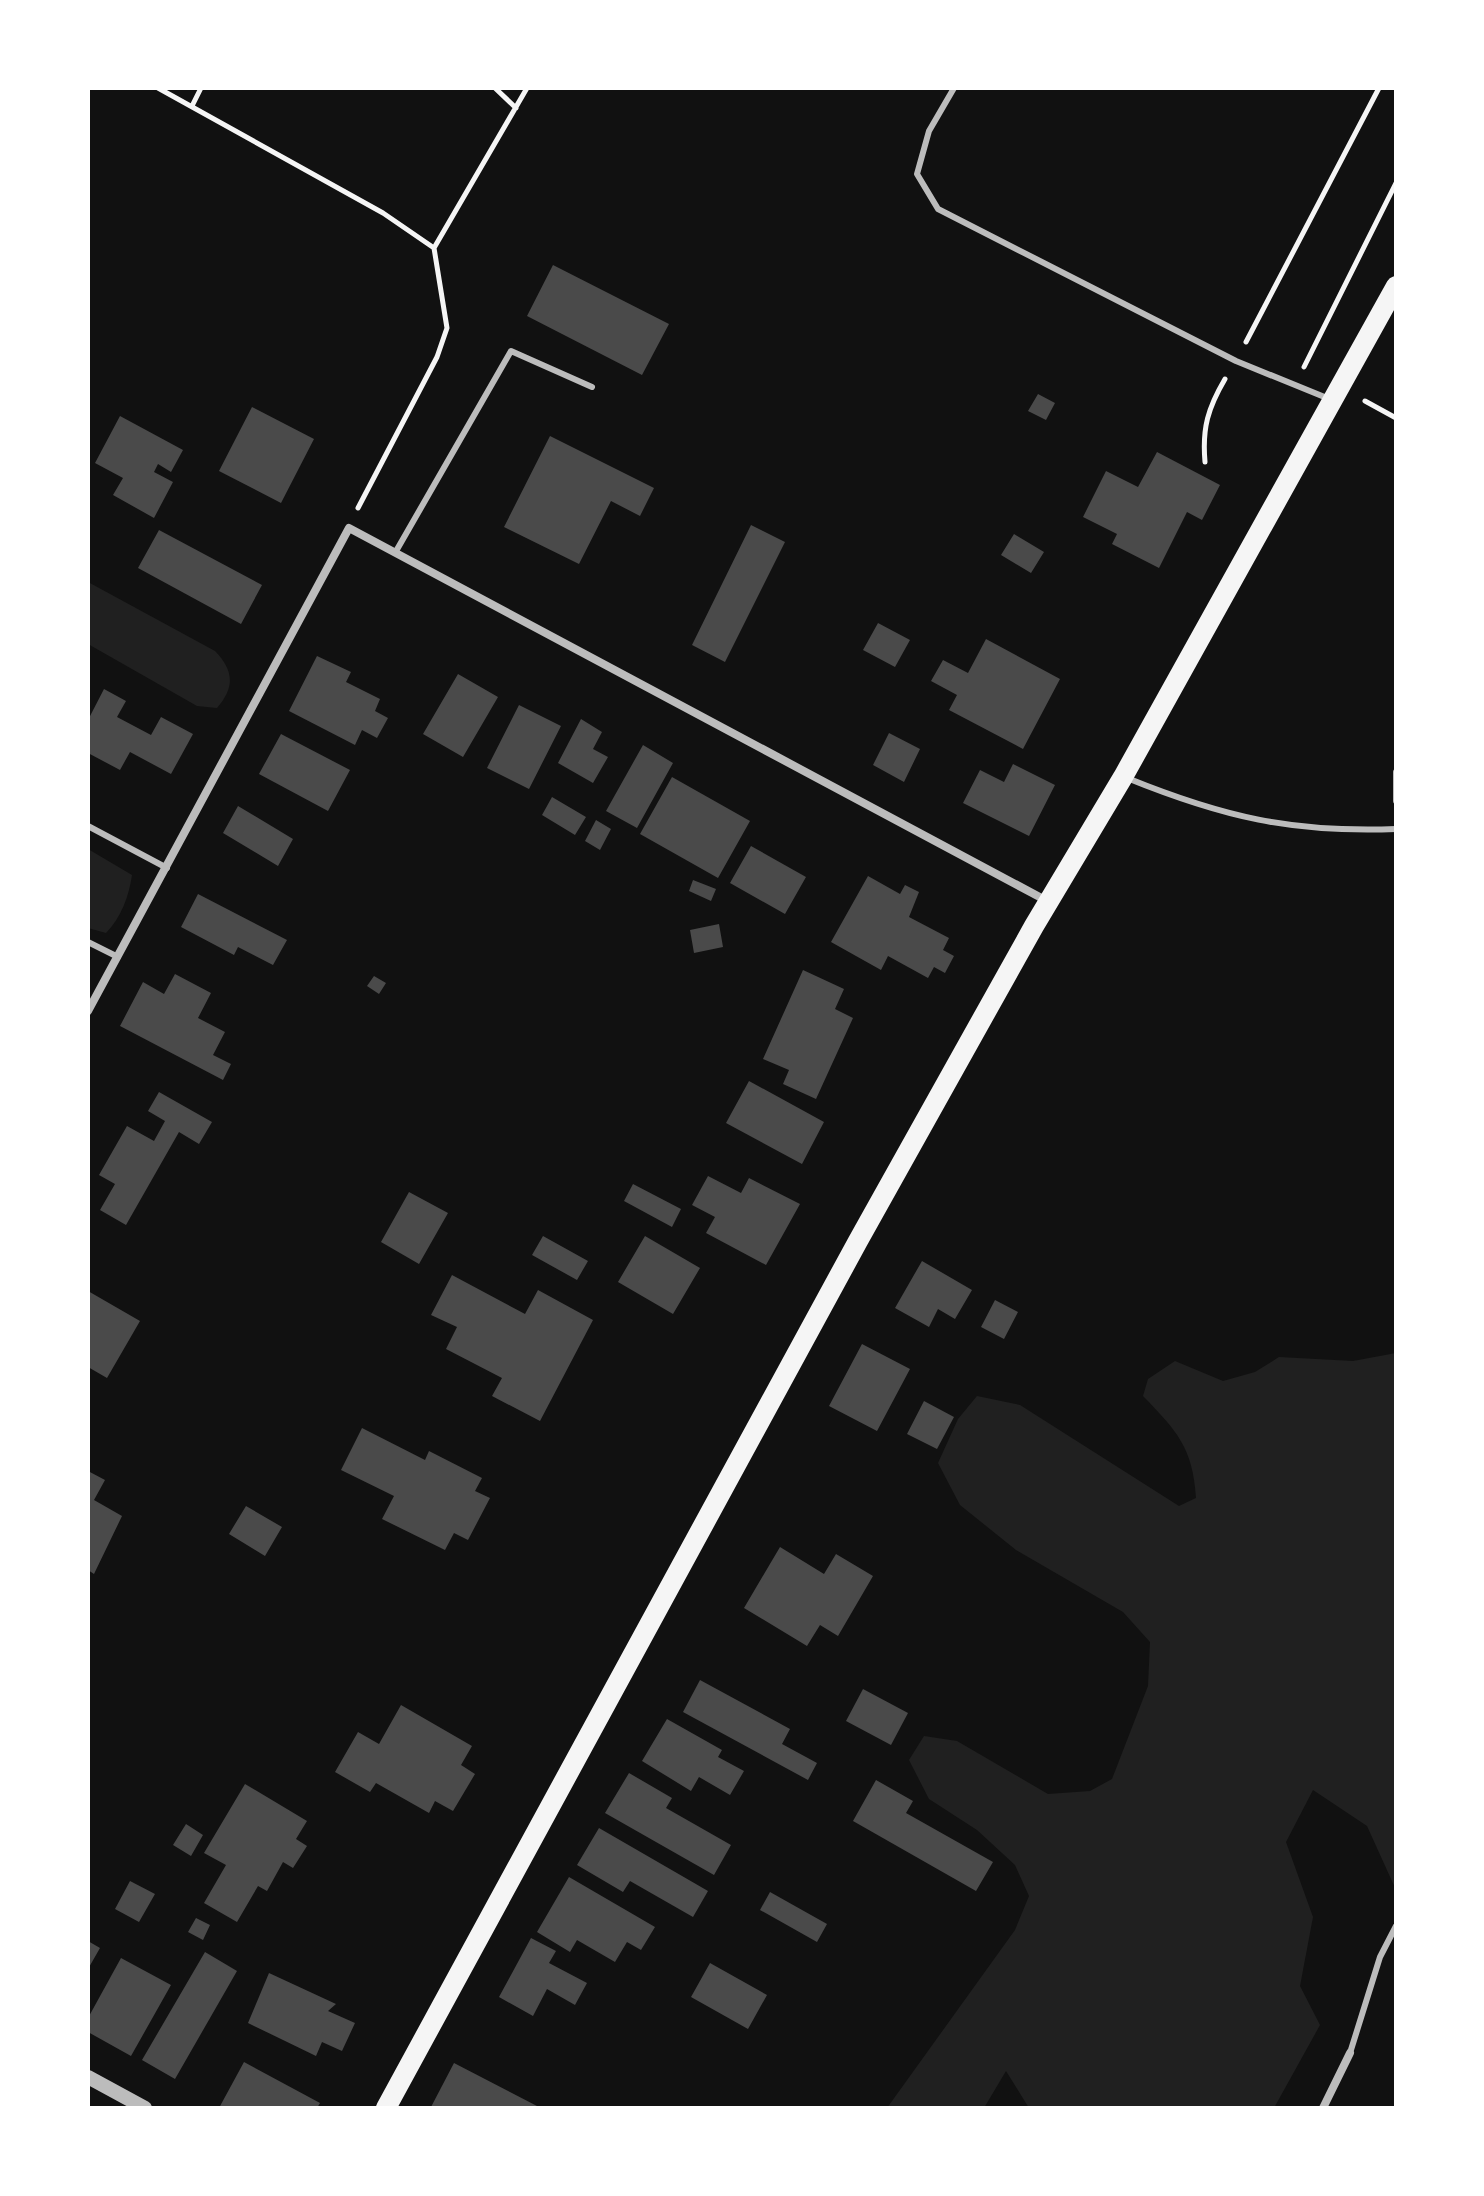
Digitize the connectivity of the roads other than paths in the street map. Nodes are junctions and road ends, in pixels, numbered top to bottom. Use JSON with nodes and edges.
{"nodes":[{"id":1,"x":954,"y":88,"type":"edge"},
{"id":2,"x":1396,"y":286,"type":"edge"},
{"id":3,"x":592,"y":387,"type":"dead end"},
{"id":4,"x":1334,"y":401,"type":"junction"},
{"id":5,"x":395,"y":553,"type":"junction"},
{"id":6,"x":1396,"y":772,"type":"edge"},
{"id":7,"x":1123,"y":777,"type":"junction"},
{"id":8,"x":1396,"y":801,"type":"edge"},
{"id":9,"x":88,"y":826,"type":"edge"},
{"id":10,"x":1396,"y":829,"type":"edge"},
{"id":11,"x":167,"y":868,"type":"junction"},
{"id":12,"x":1049,"y":902,"type":"junction"},
{"id":13,"x":88,"y":942,"type":"edge"},
{"id":14,"x":118,"y":957,"type":"junction"},
{"id":15,"x":88,"y":1011,"type":"edge"},
{"id":16,"x":1396,"y":1926,"type":"edge"},
{"id":17,"x":1350,"y":2053,"type":"joint"},
{"id":18,"x":88,"y":2077,"type":"edge"},
{"id":19,"x":145,"y":2108,"type":"edge"},
{"id":20,"x":386,"y":2108,"type":"edge"},
{"id":21,"x":1323,"y":2108,"type":"edge"}],
"edges":[{"from":1,"to":4,"type":"lane"},
{"from":2,"to":4,"type":"main road"},
{"from":3,"to":5,"type":"lane"},
{"from":4,"to":7,"type":"main road"},
{"from":5,"to":11,"type":"street"},
{"from":5,"to":12,"type":"street"},
{"from":6,"to":8,"type":"lane"},
{"from":7,"to":10,"type":"lane"},
{"from":7,"to":12,"type":"main road"},
{"from":9,"to":11,"type":"lane"},
{"from":11,"to":14,"type":"street"},
{"from":12,"to":20,"type":"main road"},
{"from":13,"to":14,"type":"lane"},
{"from":14,"to":15,"type":"street"},
{"from":16,"to":17,"type":"lane"},
{"from":17,"to":21,"type":"street"},
{"from":18,"to":19,"type":"street"}]}
